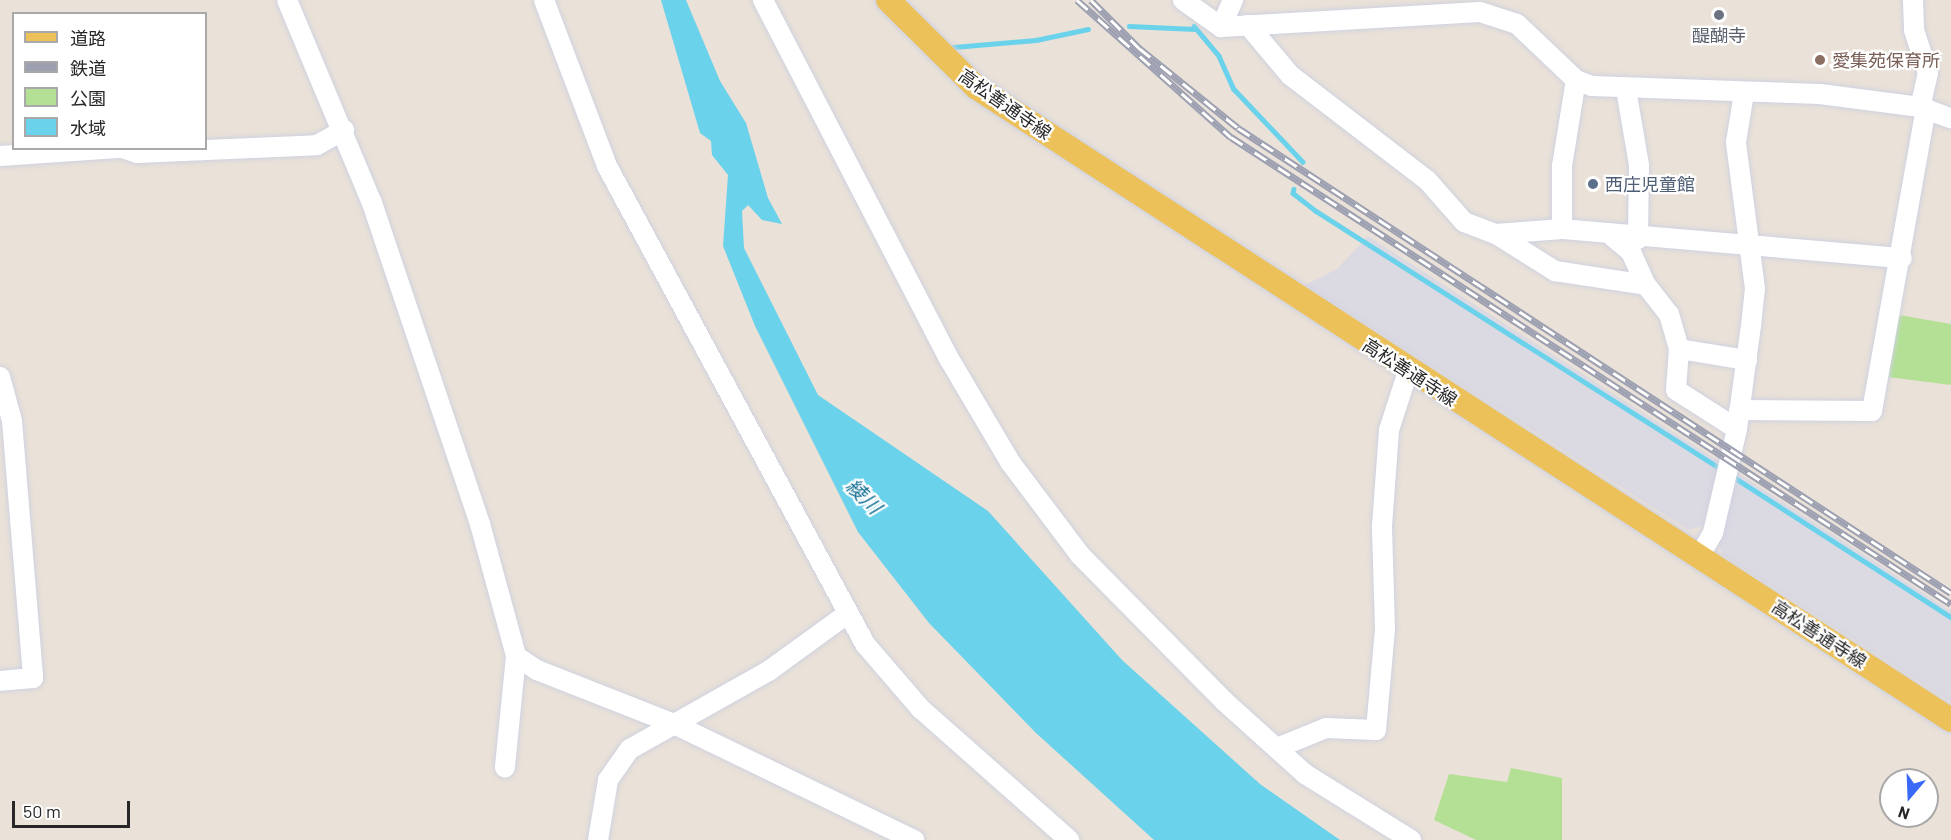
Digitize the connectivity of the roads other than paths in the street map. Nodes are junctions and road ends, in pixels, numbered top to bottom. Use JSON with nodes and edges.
{"nodes":[{"id":1,"x":287,"y":0,"type":"edge"},
{"id":2,"x":544,"y":0,"type":"edge"},
{"id":3,"x":763,"y":0,"type":"edge"},
{"id":4,"x":888,"y":0,"type":"edge"},
{"id":5,"x":1184,"y":0,"type":"edge"},
{"id":6,"x":1233,"y":0,"type":"edge"},
{"id":7,"x":1913,"y":0,"type":"edge"},
{"id":8,"x":1248,"y":25,"type":"junction"},
{"id":9,"x":1221,"y":27,"type":"junction"},
{"id":10,"x":1576,"y":80,"type":"junction"},
{"id":11,"x":1626,"y":89,"type":"junction"},
{"id":12,"x":1744,"y":93,"type":"junction"},
{"id":13,"x":1923,"y":107,"type":"junction"},
{"id":14,"x":1951,"y":118,"type":"edge"},
{"id":15,"x":344,"y":130,"type":"junction"},
{"id":16,"x":90,"y":150,"type":"edge"},
{"id":17,"x":127,"y":150,"type":"edge"},
{"id":18,"x":204,"y":150,"type":"edge"},
{"id":19,"x":207,"y":150,"type":"edge"},
{"id":20,"x":0,"y":156,"type":"edge"},
{"id":21,"x":1562,"y":229,"type":"junction"},
{"id":22,"x":1496,"y":234,"type":"junction"},
{"id":23,"x":1612,"y":236,"type":"junction"},
{"id":24,"x":1638,"y":239,"type":"junction"},
{"id":25,"x":1748,"y":241,"type":"junction"},
{"id":26,"x":1902,"y":258,"type":"junction"},
{"id":27,"x":1647,"y":285,"type":"junction"},
{"id":28,"x":1679,"y":349,"type":"junction"},
{"id":29,"x":1747,"y":360,"type":"junction"},
{"id":30,"x":1408,"y":370,"type":"junction"},
{"id":31,"x":0,"y":377,"type":"edge"},
{"id":32,"x":1738,"y":419,"type":"junction"},
{"id":33,"x":1699,"y":557,"type":"junction"},
{"id":34,"x":847,"y":614,"type":"junction"},
{"id":35,"x":516,"y":656,"type":"junction"},
{"id":36,"x":0,"y":681,"type":"edge"},
{"id":37,"x":1951,"y":720,"type":"edge"},
{"id":38,"x":674,"y":724,"type":"junction"},
{"id":39,"x":1277,"y":748,"type":"junction"},
{"id":40,"x":505,"y":767,"type":"dead end"},
{"id":41,"x":598,"y":840,"type":"edge"},
{"id":42,"x":914,"y":840,"type":"edge"},
{"id":43,"x":1069,"y":840,"type":"edge"},
{"id":44,"x":1412,"y":840,"type":"edge"}],
"edges":[{"from":1,"to":15,"type":"street"},
{"from":2,"to":34,"type":"street"},
{"from":3,"to":39,"type":"street"},
{"from":4,"to":30,"type":"main road","name":"高松善通寺線"},
{"from":5,"to":9,"type":"street"},
{"from":6,"to":9,"type":"street"},
{"from":7,"to":13,"type":"street"},
{"from":8,"to":9,"type":"street"},
{"from":8,"to":10,"type":"street"},
{"from":8,"to":22,"type":"street"},
{"from":10,"to":11,"type":"street"},
{"from":10,"to":21,"type":"street"},
{"from":11,"to":12,"type":"street"},
{"from":11,"to":24,"type":"street"},
{"from":12,"to":13,"type":"street"},
{"from":12,"to":25,"type":"street"},
{"from":13,"to":14,"type":"street"},
{"from":13,"to":26,"type":"street"},
{"from":15,"to":19,"type":"street"},
{"from":15,"to":35,"type":"street"},
{"from":16,"to":20,"type":"street"},
{"from":17,"to":18,"type":"street"},
{"from":21,"to":22,"type":"street"},
{"from":21,"to":23,"type":"street"},
{"from":22,"to":27,"type":"street"},
{"from":23,"to":24,"type":"street"},
{"from":23,"to":27,"type":"street"},
{"from":24,"to":25,"type":"street"},
{"from":25,"to":26,"type":"street"},
{"from":25,"to":29,"type":"street"},
{"from":26,"to":32,"type":"street"},
{"from":27,"to":28,"type":"street"},
{"from":28,"to":29,"type":"street"},
{"from":28,"to":32,"type":"street"},
{"from":29,"to":32,"type":"street"},
{"from":30,"to":33,"type":"main road","name":"高松善通寺線"},
{"from":30,"to":39,"type":"street"},
{"from":31,"to":36,"type":"street"},
{"from":32,"to":33,"type":"street"},
{"from":33,"to":37,"type":"main road","name":"高松善通寺線"},
{"from":34,"to":38,"type":"street"},
{"from":34,"to":43,"type":"street"},
{"from":35,"to":38,"type":"street"},
{"from":35,"to":40,"type":"street"},
{"from":38,"to":41,"type":"street"},
{"from":38,"to":42,"type":"street"},
{"from":39,"to":44,"type":"street"}]}
